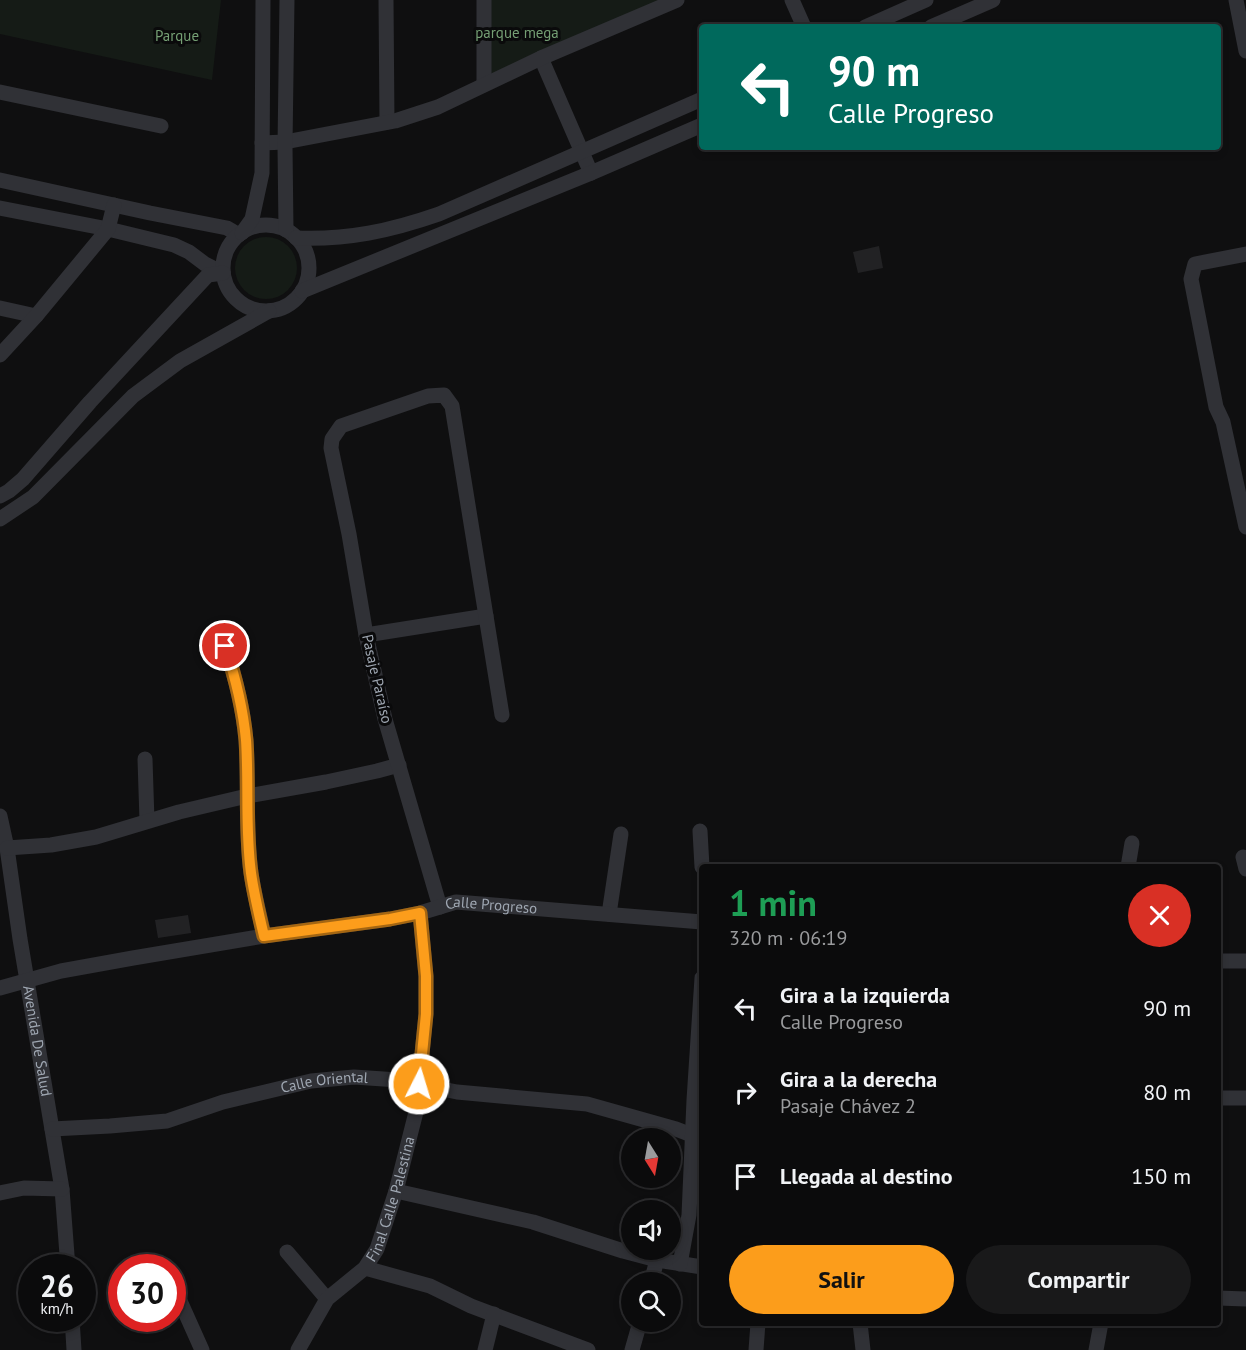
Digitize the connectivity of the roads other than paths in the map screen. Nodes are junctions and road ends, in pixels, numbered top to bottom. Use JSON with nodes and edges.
{"nodes":[{"id":1,"x":263,"y":0,"type":"edge"},
{"id":2,"x":287,"y":0,"type":"edge"},
{"id":3,"x":386,"y":0,"type":"edge"},
{"id":4,"x":484,"y":0,"type":"edge"},
{"id":5,"x":677,"y":0,"type":"edge"},
{"id":6,"x":792,"y":0,"type":"edge"},
{"id":7,"x":926,"y":0,"type":"edge"},
{"id":8,"x":993,"y":0,"type":"edge"},
{"id":9,"x":1236,"y":0,"type":"edge"},
{"id":10,"x":803,"y":24,"type":"edge"},
{"id":11,"x":872,"y":24,"type":"edge"},
{"id":12,"x":938,"y":24,"type":"edge"},
{"id":13,"x":1246,"y":51,"type":"edge"},
{"id":14,"x":541,"y":58,"type":"junction"},
{"id":15,"x":484,"y":84,"type":"junction"},
{"id":16,"x":0,"y":92,"type":"edge"},
{"id":17,"x":699,"y":100,"type":"edge"},
{"id":18,"x":387,"y":122,"type":"junction"},
{"id":19,"x":161,"y":126,"type":"dead end"},
{"id":20,"x":699,"y":126,"type":"edge"},
{"id":21,"x":285,"y":142,"type":"junction"},
{"id":22,"x":262,"y":143,"type":"junction"},
{"id":23,"x":582,"y":152,"type":"junction"},
{"id":24,"x":591,"y":173,"type":"junction"},
{"id":25,"x":0,"y":180,"type":"edge"},
{"id":26,"x":114,"y":204,"type":"junction"},
{"id":27,"x":0,"y":207,"type":"edge"},
{"id":28,"x":108,"y":229,"type":"junction"},
{"id":29,"x":241,"y":234,"type":"junction"},
{"id":30,"x":291,"y":234,"type":"junction"},
{"id":31,"x":1246,"y":254,"type":"edge"},
{"id":32,"x":223,"y":273,"type":"junction"},
{"id":33,"x":302,"y":291,"type":"junction"},
{"id":34,"x":0,"y":308,"type":"edge"},
{"id":35,"x":269,"y":311,"type":"junction"},
{"id":36,"x":36,"y":316,"type":"junction"},
{"id":37,"x":0,"y":355,"type":"edge"},
{"id":38,"x":90,"y":402,"type":"junction"},
{"id":39,"x":112,"y":418,"type":"junction"},
{"id":40,"x":0,"y":496,"type":"edge"},
{"id":41,"x":0,"y":519,"type":"edge"},
{"id":42,"x":1246,"y":527,"type":"edge"},
{"id":43,"x":486,"y":616,"type":"junction"},
{"id":44,"x":220,"y":630,"type":"dead end"},
{"id":45,"x":366,"y":635,"type":"junction"},
{"id":46,"x":502,"y":715,"type":"dead end"},
{"id":47,"x":146,"y":759,"type":"dead end"},
{"id":48,"x":399,"y":765,"type":"junction"},
{"id":49,"x":247,"y":796,"type":"junction"},
{"id":50,"x":0,"y":816,"type":"edge"},
{"id":51,"x":147,"y":822,"type":"junction"},
{"id":52,"x":700,"y":831,"type":"dead end"},
{"id":53,"x":621,"y":834,"type":"dead end"},
{"id":54,"x":1132,"y":843,"type":"dead end"},
{"id":55,"x":7,"y":848,"type":"junction"},
{"id":56,"x":702,"y":864,"type":"edge"},
{"id":57,"x":1128,"y":864,"type":"edge"},
{"id":58,"x":440,"y":907,"type":"junction"},
{"id":59,"x":420,"y":913,"type":"junction"},
{"id":60,"x":609,"y":914,"type":"junction"},
{"id":61,"x":699,"y":922,"type":"edge"},
{"id":62,"x":264,"y":936,"type":"junction"},
{"id":63,"x":1221,"y":961,"type":"edge"},
{"id":64,"x":1246,"y":961,"type":"edge"},
{"id":65,"x":27,"y":980,"type":"junction"},
{"id":66,"x":0,"y":988,"type":"edge"},
{"id":67,"x":699,"y":1073,"type":"edge"},
{"id":68,"x":419,"y":1084,"type":"junction"},
{"id":69,"x":1221,"y":1098,"type":"edge"},
{"id":70,"x":1246,"y":1098,"type":"edge"},
{"id":71,"x":52,"y":1130,"type":"junction"},
{"id":72,"x":697,"y":1137,"type":"edge"},
{"id":73,"x":62,"y":1189,"type":"junction"},
{"id":74,"x":396,"y":1191,"type":"junction"},
{"id":75,"x":0,"y":1193,"type":"edge"},
{"id":76,"x":621,"y":1250,"type":"edge"},
{"id":77,"x":287,"y":1252,"type":"dead end"},
{"id":78,"x":67,"y":1254,"type":"edge"},
{"id":79,"x":657,"y":1260,"type":"joint"},
{"id":80,"x":680,"y":1264,"type":"junction"},
{"id":81,"x":699,"y":1267,"type":"edge"},
{"id":82,"x":365,"y":1268,"type":"junction"},
{"id":83,"x":654,"y":1272,"type":"edge"},
{"id":84,"x":1221,"y":1298,"type":"edge"},
{"id":85,"x":327,"y":1299,"type":"junction"},
{"id":86,"x":1246,"y":1299,"type":"edge"},
{"id":87,"x":186,"y":1314,"type":"edge"},
{"id":88,"x":494,"y":1314,"type":"junction"},
{"id":89,"x":758,"y":1326,"type":"edge"},
{"id":90,"x":860,"y":1326,"type":"edge"},
{"id":91,"x":1100,"y":1326,"type":"edge"},
{"id":92,"x":73,"y":1332,"type":"edge"},
{"id":93,"x":637,"y":1332,"type":"edge"},
{"id":94,"x":74,"y":1350,"type":"edge"},
{"id":95,"x":202,"y":1350,"type":"edge"},
{"id":96,"x":298,"y":1350,"type":"edge"},
{"id":97,"x":485,"y":1350,"type":"edge"},
{"id":98,"x":588,"y":1350,"type":"edge"},
{"id":99,"x":632,"y":1350,"type":"edge"},
{"id":100,"x":756,"y":1350,"type":"edge"},
{"id":101,"x":863,"y":1350,"type":"edge"},
{"id":102,"x":1096,"y":1350,"type":"edge"}],
"edges":[{"from":1,"to":22,"type":"street"},
{"from":2,"to":21,"type":"street"},
{"from":3,"to":18,"type":"street"},
{"from":4,"to":15,"type":"street"},
{"from":5,"to":14,"type":"street"},
{"from":6,"to":10,"type":"street"},
{"from":7,"to":11,"type":"street"},
{"from":8,"to":12,"type":"street"},
{"from":9,"to":13,"type":"street"},
{"from":14,"to":15,"type":"street"},
{"from":14,"to":23,"type":"street"},
{"from":15,"to":18,"type":"street"},
{"from":16,"to":19,"type":"street"},
{"from":17,"to":23,"type":"street"},
{"from":18,"to":21,"type":"street"},
{"from":20,"to":24,"type":"street"},
{"from":21,"to":22,"type":"street"},
{"from":21,"to":30,"type":"street"},
{"from":22,"to":29,"type":"street"},
{"from":23,"to":24,"type":"street"},
{"from":23,"to":30,"type":"street"},
{"from":24,"to":33,"type":"street"},
{"from":25,"to":26,"type":"street"},
{"from":26,"to":28,"type":"street"},
{"from":26,"to":29,"type":"street"},
{"from":27,"to":28,"type":"street"},
{"from":28,"to":32,"type":"street"},
{"from":28,"to":36,"type":"street"},
{"from":29,"to":30,"type":"street"},
{"from":29,"to":32,"type":"street"},
{"from":30,"to":33,"type":"street"},
{"from":31,"to":42,"type":"street"},
{"from":32,"to":35,"type":"street"},
{"from":32,"to":38,"type":"street"},
{"from":33,"to":35,"type":"street"},
{"from":34,"to":36,"type":"street"},
{"from":35,"to":39,"type":"street"},
{"from":36,"to":37,"type":"street"},
{"from":38,"to":39,"type":"street"},
{"from":38,"to":40,"type":"street"},
{"from":39,"to":41,"type":"street"},
{"from":43,"to":45,"type":"street"},
{"from":43,"to":45,"type":"street","name":"Pasaje Paraíso"},
{"from":43,"to":46,"type":"street"},
{"from":44,"to":49,"type":"street"},
{"from":45,"to":48,"type":"street","name":"Pasaje Paraíso"},
{"from":47,"to":51,"type":"street"},
{"from":48,"to":49,"type":"street"},
{"from":48,"to":58,"type":"street","name":"Pasaje Paraíso"},
{"from":49,"to":51,"type":"street"},
{"from":49,"to":62,"type":"street"},
{"from":50,"to":55,"type":"street","name":"Avenida De Salud"},
{"from":51,"to":55,"type":"street"},
{"from":52,"to":56,"type":"street"},
{"from":53,"to":60,"type":"street"},
{"from":54,"to":57,"type":"street"},
{"from":55,"to":65,"type":"street","name":"Avenida De Salud"},
{"from":58,"to":59,"type":"street","name":"Calle Progreso"},
{"from":58,"to":60,"type":"street","name":"Calle Progreso"},
{"from":59,"to":62,"type":"street","name":"Calle Progreso"},
{"from":59,"to":68,"type":"street","name":"Final Calle Palestina"},
{"from":60,"to":61,"type":"street","name":"Calle Progreso"},
{"from":62,"to":65,"type":"street","name":"Calle Progreso"},
{"from":63,"to":64,"type":"street"},
{"from":65,"to":66,"type":"street","name":"Calle Progreso"},
{"from":65,"to":71,"type":"street","name":"Avenida De Salud"},
{"from":67,"to":72,"type":"street"},
{"from":68,"to":71,"type":"street","name":"Calle Oriental"},
{"from":68,"to":72,"type":"street","name":"Calle Oriental"},
{"from":68,"to":74,"type":"street","name":"Final Calle Palestina"},
{"from":69,"to":70,"type":"street"},
{"from":71,"to":73,"type":"street","name":"Avenida De Salud"},
{"from":72,"to":80,"type":"street"},
{"from":73,"to":75,"type":"street"},
{"from":73,"to":78,"type":"street","name":"Avenida De Salud"},
{"from":74,"to":76,"type":"street"},
{"from":74,"to":82,"type":"street","name":"Final Calle Palestina"},
{"from":77,"to":85,"type":"street"},
{"from":79,"to":80,"type":"street"},
{"from":79,"to":83,"type":"street"},
{"from":80,"to":81,"type":"street"},
{"from":82,"to":85,"type":"street","name":"Final Calle Palestina"},
{"from":82,"to":88,"type":"street"},
{"from":84,"to":86,"type":"street"},
{"from":85,"to":96,"type":"street","name":"Final Calle Palestina"},
{"from":87,"to":95,"type":"street"},
{"from":88,"to":97,"type":"street"},
{"from":88,"to":98,"type":"street"},
{"from":89,"to":100,"type":"street"},
{"from":90,"to":101,"type":"street"},
{"from":91,"to":102,"type":"street"},
{"from":92,"to":94,"type":"street"},
{"from":93,"to":99,"type":"street"}]}
